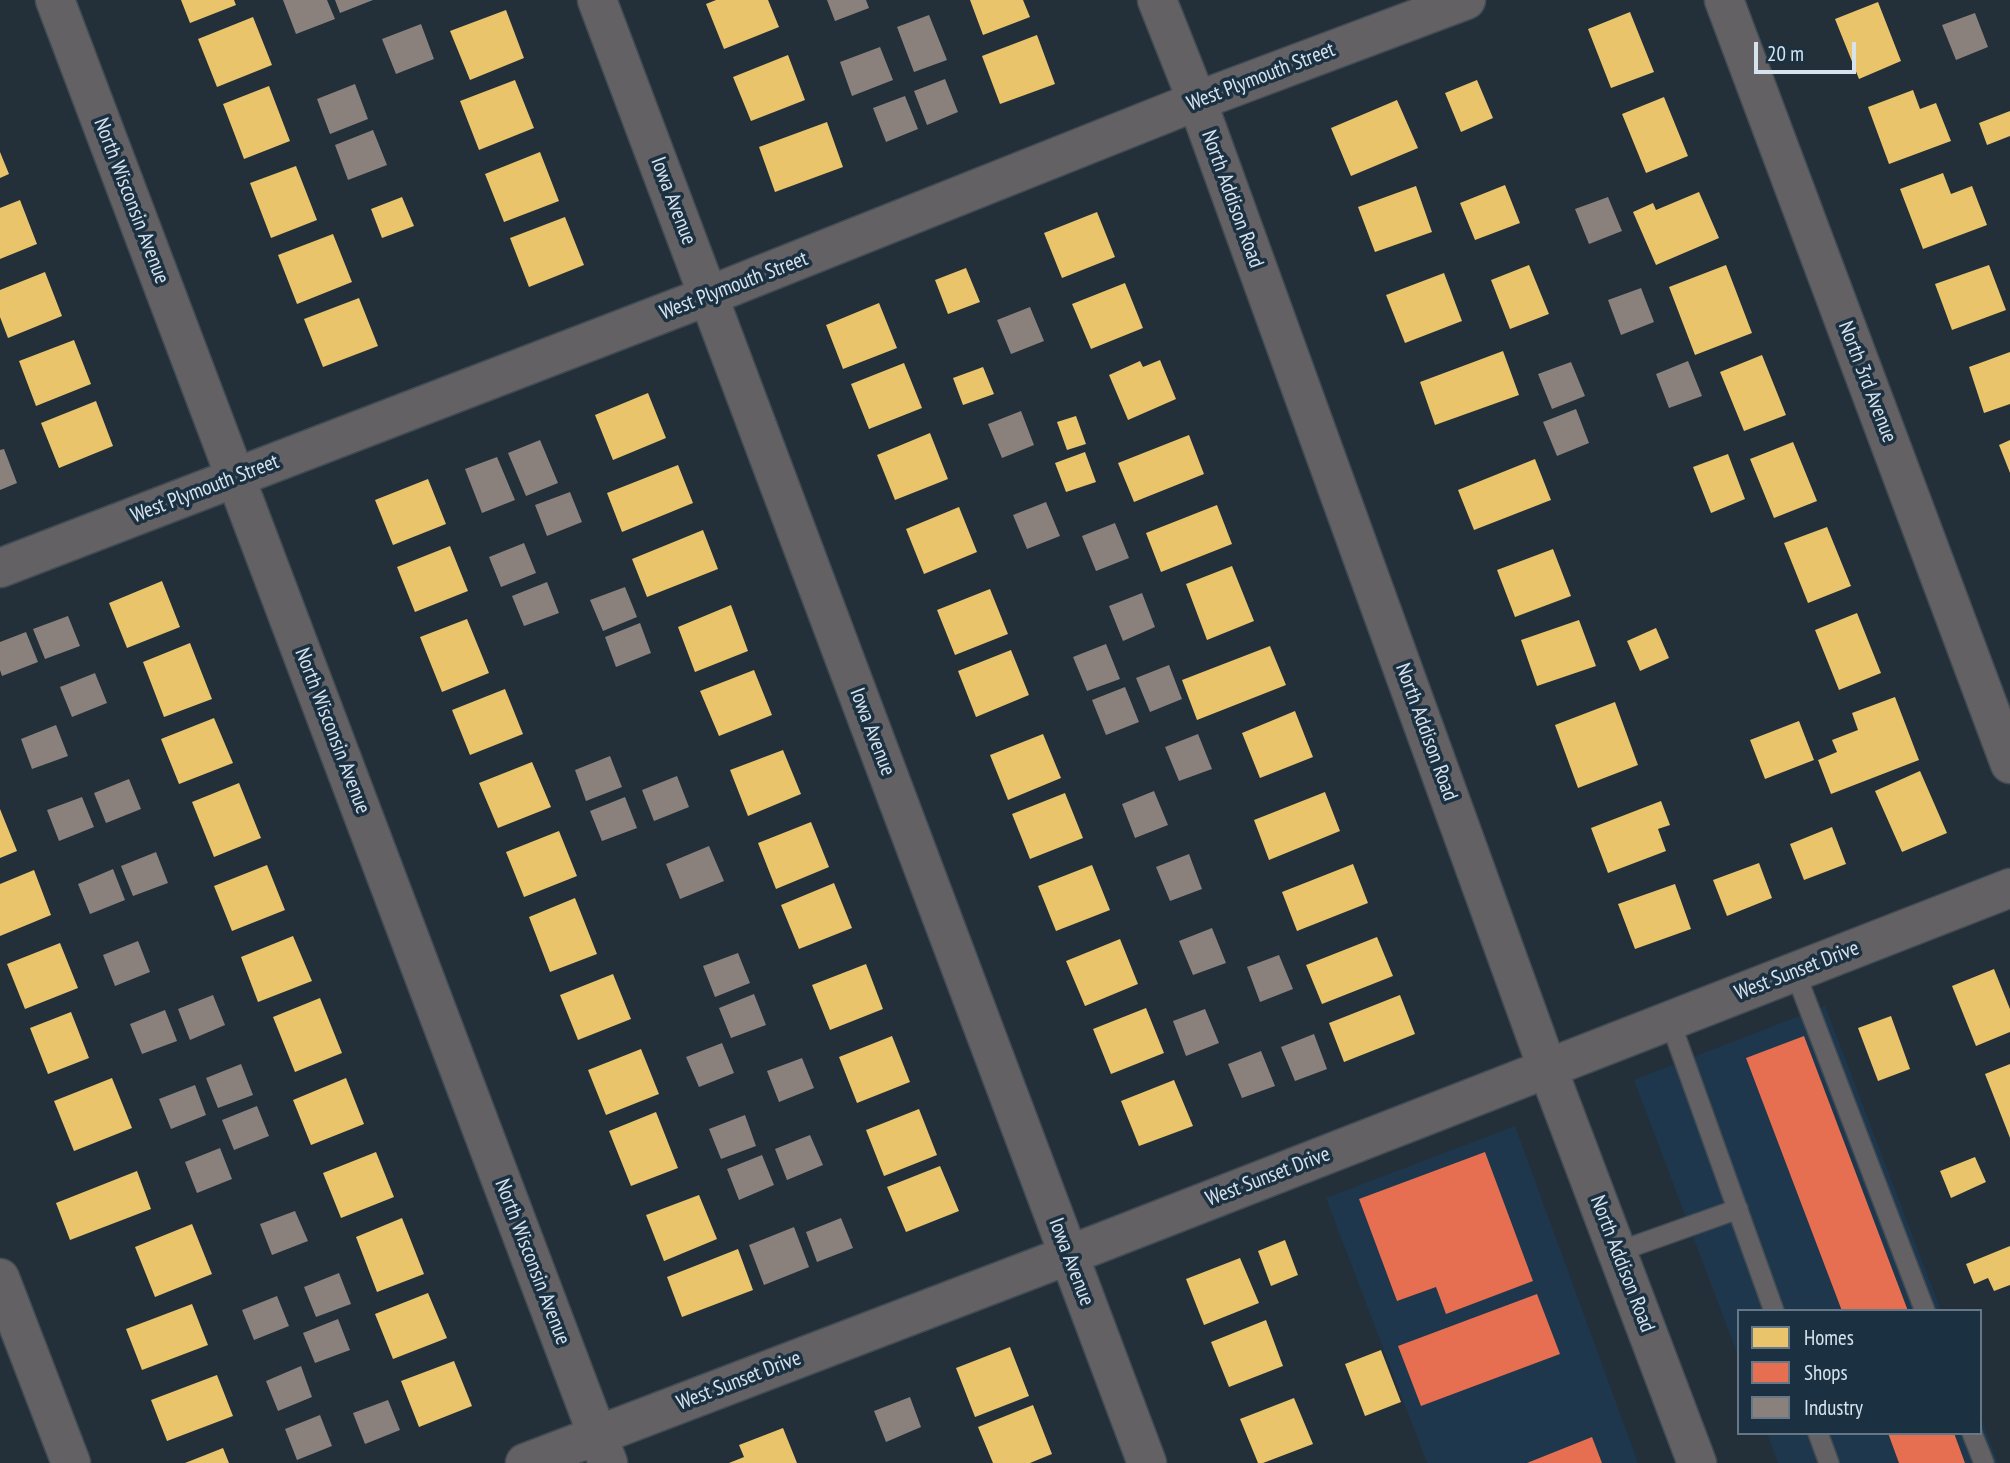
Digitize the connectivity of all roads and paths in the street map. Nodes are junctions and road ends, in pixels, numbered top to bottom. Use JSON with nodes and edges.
{"nodes":[{"id":1,"x":55,"y":0,"type":"edge"},
{"id":2,"x":597,"y":0,"type":"edge"},
{"id":3,"x":1157,"y":0,"type":"edge"},
{"id":4,"x":1466,"y":0,"type":"edge"},
{"id":5,"x":1724,"y":0,"type":"edge"},
{"id":6,"x":1197,"y":101,"type":"junction"},
{"id":7,"x":708,"y":296,"type":"junction"},
{"id":8,"x":236,"y":477,"type":"junction"},
{"id":9,"x":0,"y":568,"type":"edge"},
{"id":10,"x":2010,"y":764,"type":"edge"},
{"id":11,"x":2010,"y":888,"type":"edge"},
{"id":12,"x":1795,"y":972,"type":"junction"},
{"id":13,"x":1670,"y":1021,"type":"junction"},
{"id":14,"x":1547,"y":1067,"type":"junction"},
{"id":15,"x":1738,"y":1209,"type":"junction"},
{"id":16,"x":1618,"y":1252,"type":"junction"},
{"id":17,"x":1069,"y":1255,"type":"junction"},
{"id":18,"x":0,"y":1278,"type":"edge"},
{"id":19,"x":1773,"y":1309,"type":"edge"},
{"id":20,"x":1924,"y":1309,"type":"edge"},
{"id":21,"x":1819,"y":1435,"type":"edge"},
{"id":22,"x":1973,"y":1435,"type":"edge"},
{"id":23,"x":603,"y":1449,"type":"edge"},
{"id":24,"x":71,"y":1463,"type":"edge"},
{"id":25,"x":525,"y":1463,"type":"edge"},
{"id":26,"x":1147,"y":1463,"type":"edge"},
{"id":27,"x":1697,"y":1463,"type":"edge"},
{"id":28,"x":1829,"y":1463,"type":"edge"},
{"id":29,"x":1984,"y":1463,"type":"edge"}],
"edges":[{"from":1,"to":8,"type":"street","name":"North Wisconsin Avenue"},
{"from":2,"to":7,"type":"street","name":"Iowa Avenue"},
{"from":3,"to":6,"type":"street","name":"North Addison Road"},
{"from":4,"to":6,"type":"street","name":"West Plymouth Street"},
{"from":5,"to":10,"type":"street","name":"North 3rd Avenue"},
{"from":6,"to":7,"type":"street","name":"West Plymouth Street"},
{"from":6,"to":14,"type":"street","name":"North Addison Road"},
{"from":7,"to":8,"type":"street","name":"West Plymouth Street"},
{"from":7,"to":17,"type":"street","name":"Iowa Avenue"},
{"from":8,"to":9,"type":"street","name":"West Plymouth Street"},
{"from":8,"to":23,"type":"street","name":"North Wisconsin Avenue"},
{"from":11,"to":12,"type":"street","name":"West Sunset Drive"},
{"from":12,"to":13,"type":"street","name":"West Sunset Drive"},
{"from":12,"to":20,"type":"lane"},
{"from":13,"to":14,"type":"street","name":"West Sunset Drive"},
{"from":13,"to":15,"type":"lane"},
{"from":14,"to":16,"type":"street","name":"North Addison Road"},
{"from":14,"to":17,"type":"street","name":"West Sunset Drive"},
{"from":15,"to":16,"type":"lane"},
{"from":15,"to":19,"type":"lane"},
{"from":16,"to":27,"type":"street","name":"North Addison Road"},
{"from":17,"to":23,"type":"street","name":"West Sunset Drive"},
{"from":17,"to":26,"type":"street","name":"Iowa Avenue"},
{"from":18,"to":24,"type":"street"},
{"from":21,"to":28,"type":"lane"},
{"from":22,"to":29,"type":"lane"},
{"from":23,"to":25,"type":"street","name":"West Sunset Drive"}]}
